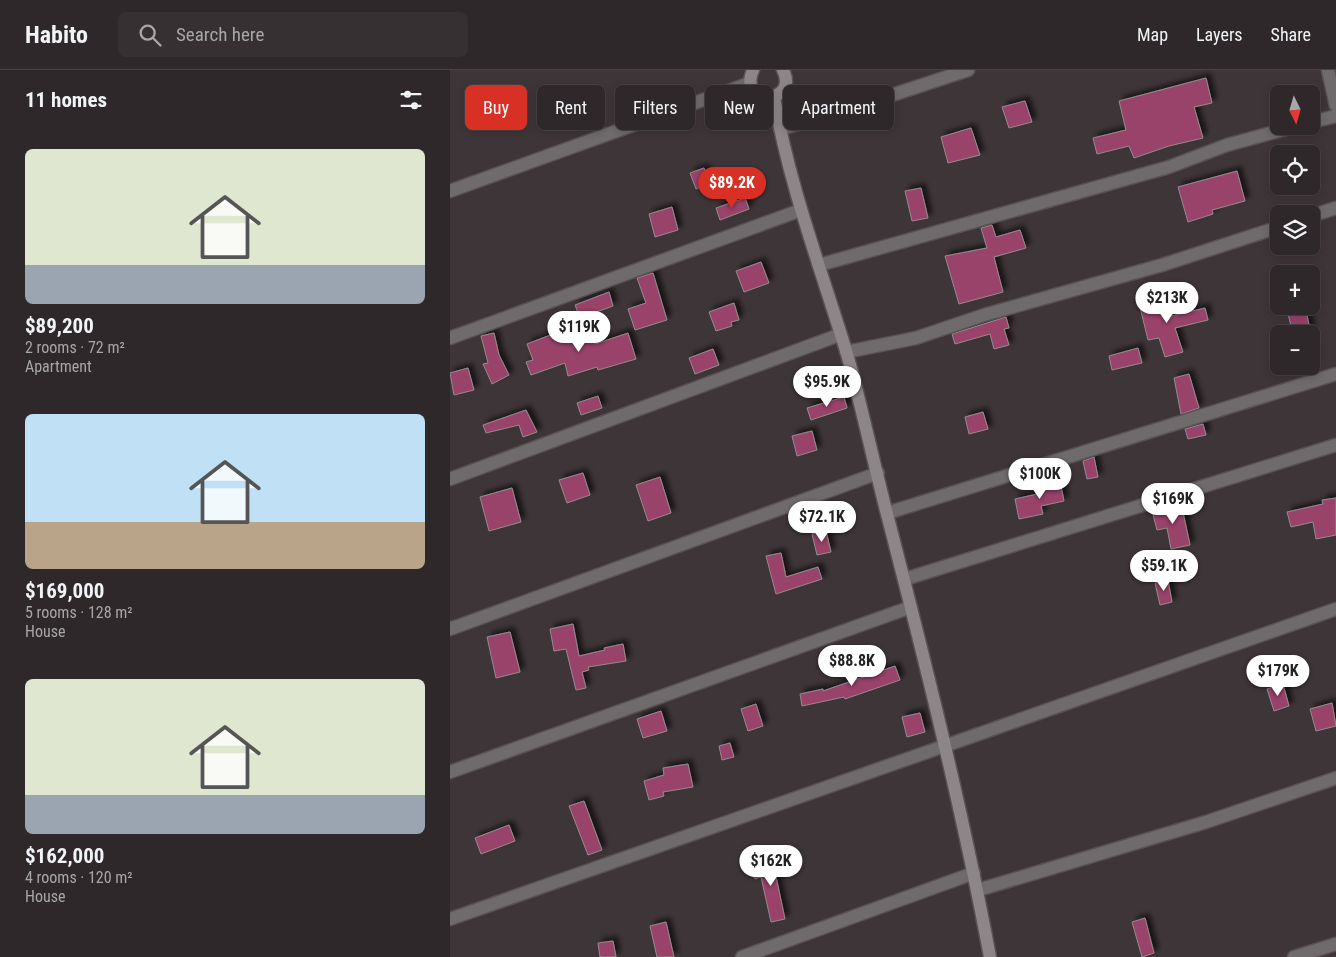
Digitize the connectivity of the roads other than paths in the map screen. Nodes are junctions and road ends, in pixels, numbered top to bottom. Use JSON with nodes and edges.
{"nodes":[{"id":1,"x":783,"y":70,"type":"edge"},
{"id":2,"x":968,"y":70,"type":"edge"},
{"id":3,"x":1328,"y":70,"type":"edge"},
{"id":4,"x":752,"y":76,"type":"edge"},
{"id":5,"x":774,"y":97,"type":"junction"},
{"id":6,"x":1336,"y":106,"type":"edge"},
{"id":7,"x":1336,"y":116,"type":"edge"},
{"id":8,"x":1320,"y":120,"type":"edge"},
{"id":9,"x":780,"y":129,"type":"junction"},
{"id":10,"x":1270,"y":133,"type":"edge"},
{"id":11,"x":450,"y":191,"type":"edge"},
{"id":12,"x":1336,"y":208,"type":"edge"},
{"id":13,"x":801,"y":210,"type":"junction"},
{"id":14,"x":1320,"y":213,"type":"edge"},
{"id":15,"x":1270,"y":229,"type":"edge"},
{"id":16,"x":819,"y":265,"type":"junction"},
{"id":17,"x":839,"y":335,"type":"junction"},
{"id":18,"x":450,"y":338,"type":"edge"},
{"id":19,"x":846,"y":352,"type":"junction"},
{"id":20,"x":1336,"y":374,"type":"edge"},
{"id":21,"x":1336,"y":445,"type":"edge"},
{"id":22,"x":878,"y":473,"type":"junction"},
{"id":23,"x":450,"y":479,"type":"edge"},
{"id":24,"x":887,"y":513,"type":"junction"},
{"id":25,"x":905,"y":579,"type":"junction"},
{"id":26,"x":911,"y":607,"type":"junction"},
{"id":27,"x":1336,"y":609,"type":"edge"},
{"id":28,"x":450,"y":629,"type":"edge"},
{"id":29,"x":944,"y":746,"type":"junction"},
{"id":30,"x":450,"y":772,"type":"edge"},
{"id":31,"x":1336,"y":778,"type":"edge"},
{"id":32,"x":974,"y":873,"type":"junction"},
{"id":33,"x":978,"y":890,"type":"junction"},
{"id":34,"x":450,"y":919,"type":"edge"},
{"id":35,"x":1336,"y":944,"type":"edge"},
{"id":36,"x":742,"y":957,"type":"edge"},
{"id":37,"x":990,"y":957,"type":"edge"},
{"id":38,"x":1294,"y":957,"type":"edge"}],
"edges":[{"from":1,"to":5,"type":"main road"},
{"from":2,"to":9,"type":"street"},
{"from":3,"to":6,"type":"street"},
{"from":4,"to":5,"type":"main road"},
{"from":4,"to":11,"type":"street"},
{"from":5,"to":9,"type":"main road"},
{"from":7,"to":8,"type":"street"},
{"from":9,"to":13,"type":"main road"},
{"from":10,"to":16,"type":"street"},
{"from":12,"to":14,"type":"street"},
{"from":13,"to":16,"type":"main road"},
{"from":13,"to":18,"type":"street"},
{"from":15,"to":19,"type":"street"},
{"from":16,"to":17,"type":"main road"},
{"from":17,"to":19,"type":"main road"},
{"from":17,"to":23,"type":"street"},
{"from":19,"to":22,"type":"main road"},
{"from":20,"to":24,"type":"street"},
{"from":21,"to":25,"type":"street"},
{"from":22,"to":24,"type":"main road"},
{"from":22,"to":28,"type":"street"},
{"from":24,"to":25,"type":"main road"},
{"from":25,"to":26,"type":"main road"},
{"from":26,"to":29,"type":"main road"},
{"from":26,"to":30,"type":"street"},
{"from":27,"to":29,"type":"street"},
{"from":29,"to":32,"type":"main road"},
{"from":29,"to":34,"type":"street"},
{"from":31,"to":33,"type":"street"},
{"from":32,"to":33,"type":"main road"},
{"from":32,"to":36,"type":"street"},
{"from":33,"to":37,"type":"main road"},
{"from":35,"to":38,"type":"street"}]}
